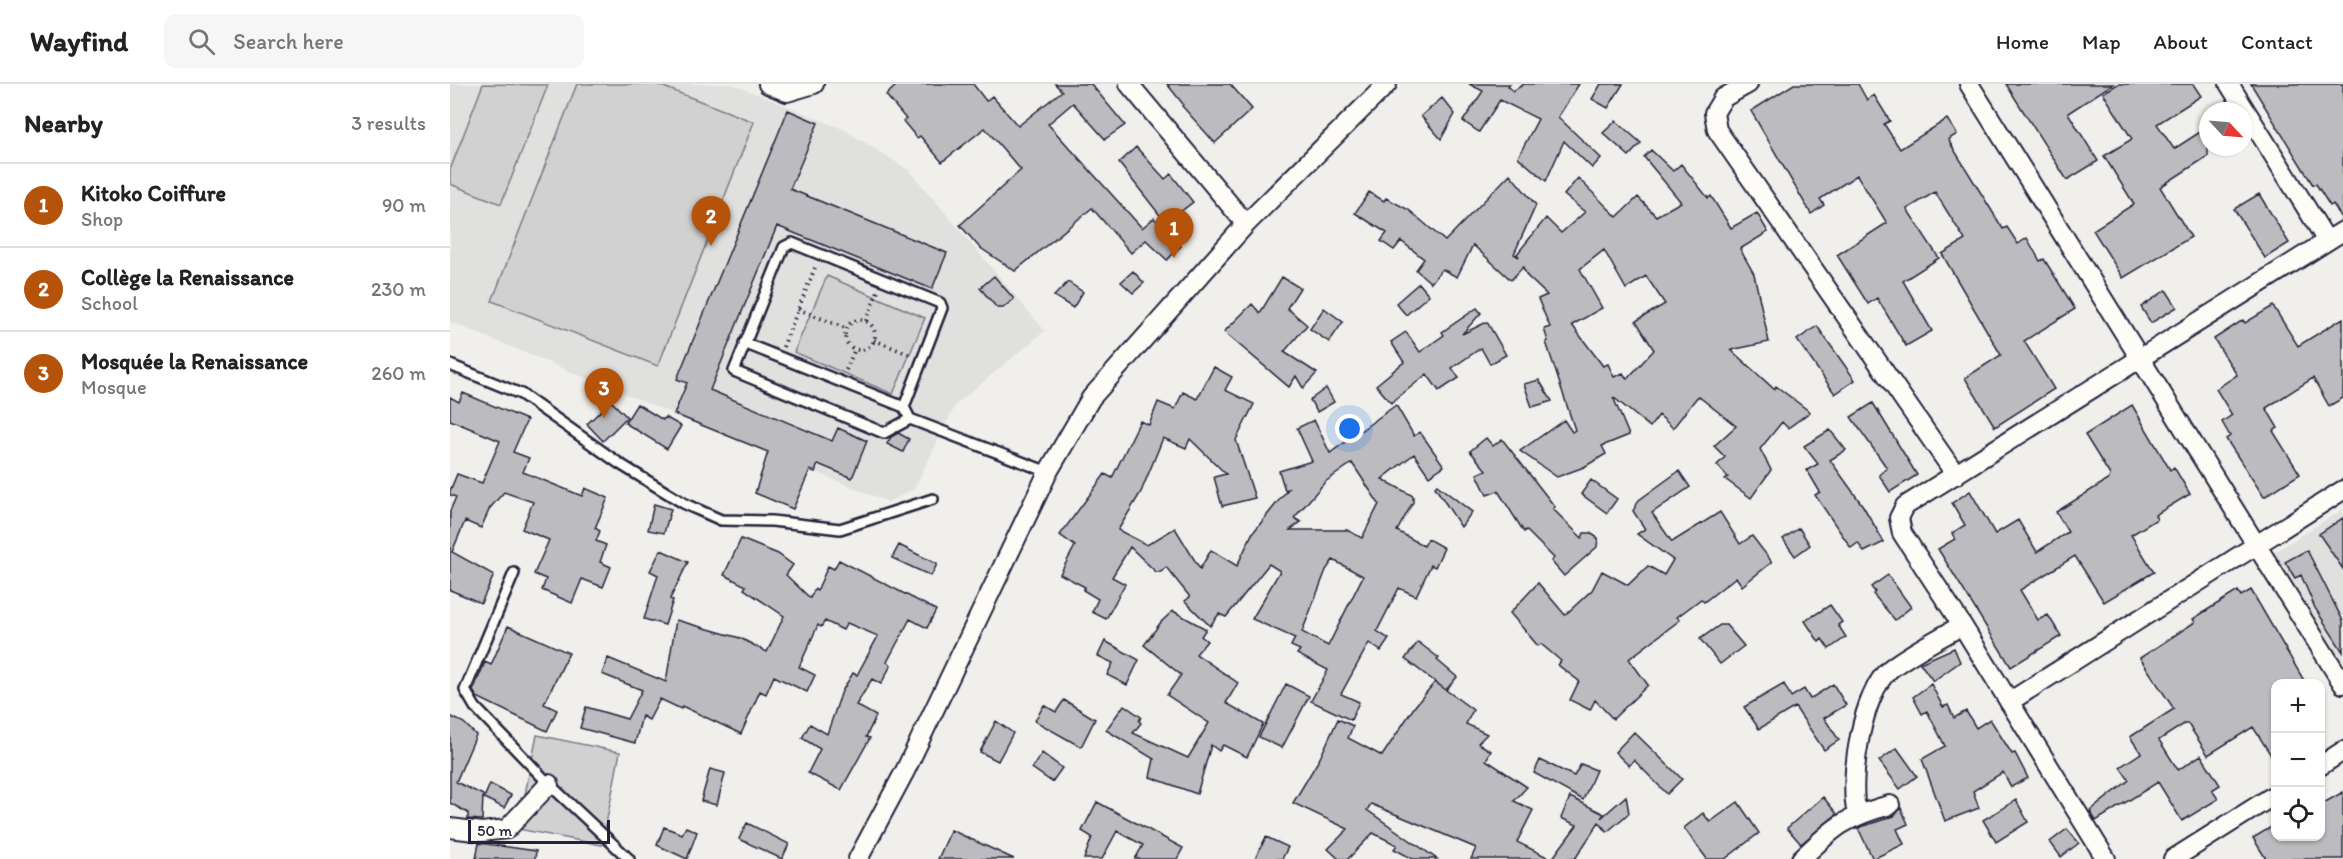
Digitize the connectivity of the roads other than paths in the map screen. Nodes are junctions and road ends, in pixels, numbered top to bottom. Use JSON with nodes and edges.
{"nodes":[{"id":1,"x":768,"y":84,"type":"edge"},
{"id":2,"x":814,"y":84,"type":"edge"},
{"id":3,"x":1129,"y":84,"type":"edge"},
{"id":4,"x":1387,"y":84,"type":"edge"},
{"id":5,"x":1748,"y":84,"type":"edge"},
{"id":6,"x":1969,"y":84,"type":"edge"},
{"id":7,"x":2229,"y":84,"type":"edge"},
{"id":8,"x":1246,"y":224,"type":"junction"},
{"id":9,"x":2343,"y":231,"type":"edge"},
{"id":10,"x":2327,"y":241,"type":"junction"},
{"id":11,"x":744,"y":343,"type":"junction"},
{"id":12,"x":2140,"y":359,"type":"junction"},
{"id":13,"x":450,"y":365,"type":"edge"},
{"id":14,"x":904,"y":407,"type":"junction"},
{"id":15,"x":910,"y":419,"type":"junction"},
{"id":16,"x":1048,"y":472,"type":"junction"},
{"id":17,"x":1956,"y":475,"type":"junction"},
{"id":18,"x":2343,"y":490,"type":"edge"},
{"id":19,"x":933,"y":499,"type":"dead end"},
{"id":20,"x":2256,"y":545,"type":"junction"},
{"id":21,"x":514,"y":573,"type":"dead end"},
{"id":22,"x":1962,"y":625,"type":"junction"},
{"id":23,"x":2343,"y":684,"type":"edge"},
{"id":24,"x":2009,"y":702,"type":"junction"},
{"id":25,"x":2343,"y":751,"type":"edge"},
{"id":26,"x":2325,"y":763,"type":"edge"},
{"id":27,"x":549,"y":784,"type":"junction"},
{"id":28,"x":2271,"y":797,"type":"edge"},
{"id":29,"x":1890,"y":805,"type":"dead end"},
{"id":30,"x":1857,"y":814,"type":"junction"},
{"id":31,"x":450,"y":828,"type":"edge"},
{"id":32,"x":629,"y":859,"type":"edge"},
{"id":33,"x":858,"y":859,"type":"edge"},
{"id":34,"x":1801,"y":859,"type":"edge"},
{"id":35,"x":2106,"y":859,"type":"edge"},
{"id":36,"x":2173,"y":859,"type":"edge"}],
"edges":[{"from":1,"to":2,"type":"street"},
{"from":3,"to":8,"type":"street"},
{"from":4,"to":8,"type":"street"},
{"from":5,"to":17,"type":"street"},
{"from":6,"to":12,"type":"street"},
{"from":7,"to":10,"type":"street"},
{"from":8,"to":16,"type":"street"},
{"from":9,"to":10,"type":"street"},
{"from":10,"to":12,"type":"street"},
{"from":11,"to":14,"type":"lane"},
{"from":11,"to":14,"type":"lane"},
{"from":11,"to":15,"type":"lane"},
{"from":12,"to":17,"type":"street"},
{"from":12,"to":20,"type":"street"},
{"from":13,"to":19,"type":"lane"},
{"from":14,"to":15,"type":"lane"},
{"from":15,"to":16,"type":"lane"},
{"from":16,"to":33,"type":"street"},
{"from":17,"to":22,"type":"street"},
{"from":18,"to":20,"type":"street"},
{"from":20,"to":23,"type":"street"},
{"from":20,"to":24,"type":"street"},
{"from":21,"to":27,"type":"lane"},
{"from":22,"to":24,"type":"street"},
{"from":22,"to":30,"type":"street"},
{"from":24,"to":35,"type":"street"},
{"from":25,"to":26,"type":"street"},
{"from":27,"to":31,"type":"street"},
{"from":27,"to":32,"type":"lane"},
{"from":28,"to":36,"type":"street"},
{"from":29,"to":30,"type":"street"},
{"from":30,"to":34,"type":"street"}]}
